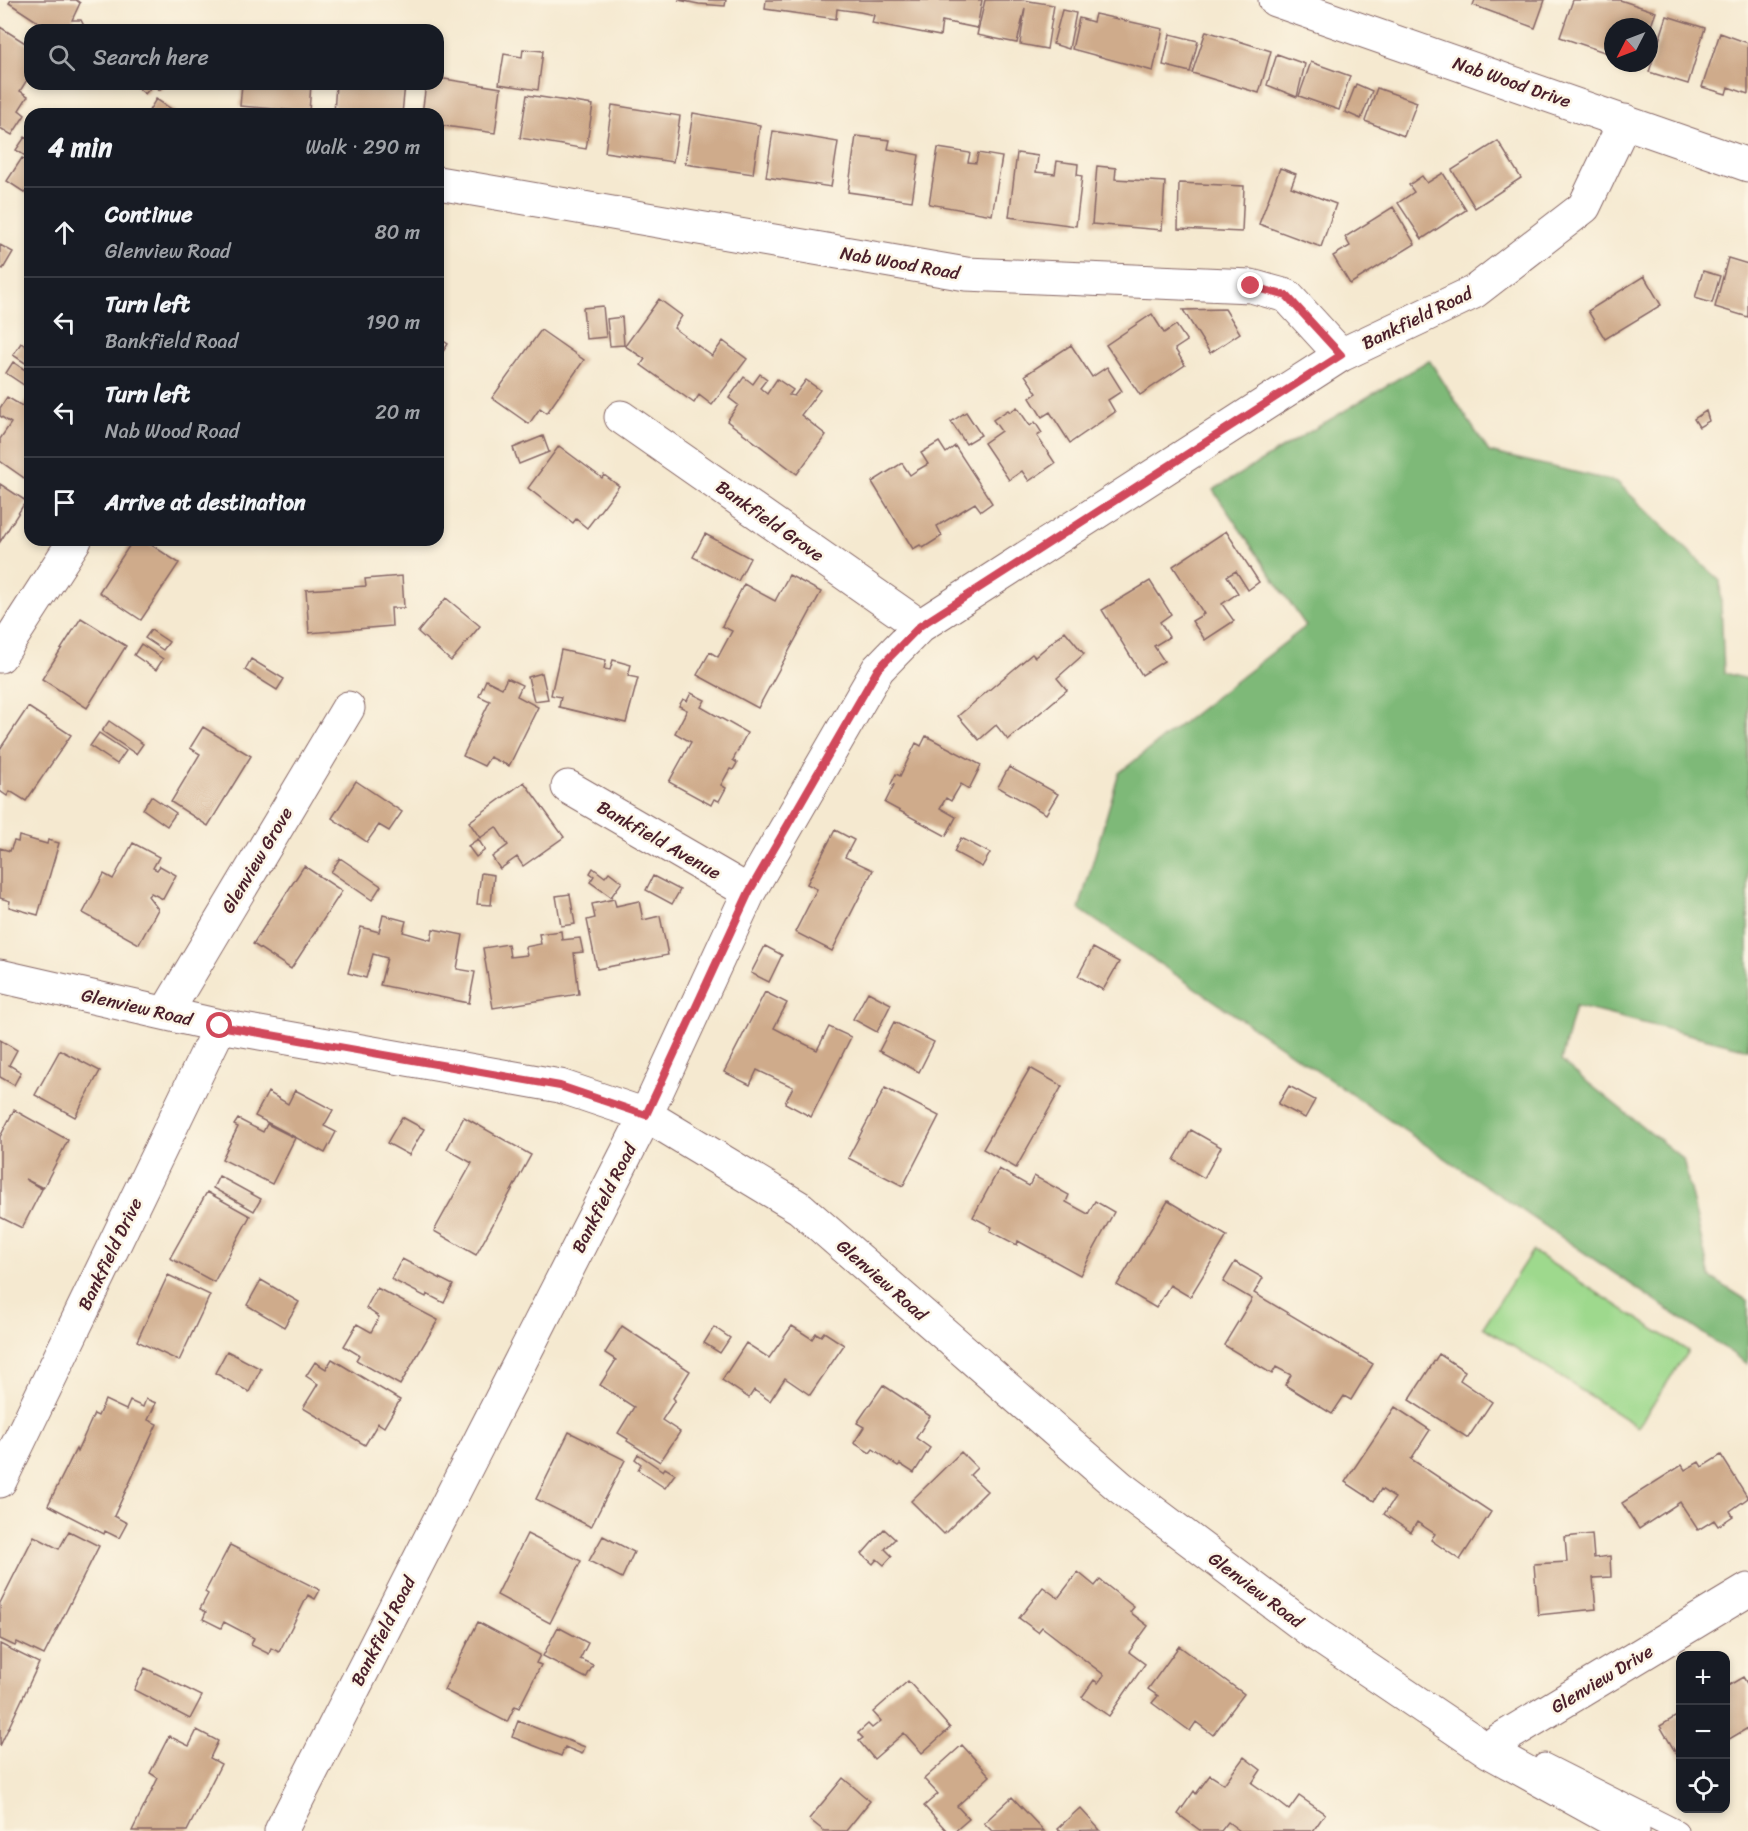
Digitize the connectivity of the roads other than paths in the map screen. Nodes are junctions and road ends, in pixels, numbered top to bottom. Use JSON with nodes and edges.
{"nodes":[{"id":1,"x":1275,"y":0,"type":"edge"},
{"id":2,"x":1625,"y":121,"type":"junction"},
{"id":3,"x":1748,"y":165,"type":"edge"},
{"id":4,"x":444,"y":184,"type":"edge"},
{"id":5,"x":1341,"y":355,"type":"junction"},
{"id":6,"x":621,"y":417,"type":"dead end"},
{"id":7,"x":71,"y":546,"type":"edge"},
{"id":8,"x":920,"y":626,"type":"junction"},
{"id":9,"x":0,"y":656,"type":"edge"},
{"id":10,"x":348,"y":708,"type":"dead end"},
{"id":11,"x":568,"y":788,"type":"dead end"},
{"id":12,"x":749,"y":892,"type":"junction"},
{"id":13,"x":8,"y":978,"type":"edge"},
{"id":14,"x":166,"y":1012,"type":"junction"},
{"id":15,"x":220,"y":1026,"type":"junction"},
{"id":16,"x":646,"y":1115,"type":"junction"},
{"id":17,"x":0,"y":1481,"type":"edge"},
{"id":18,"x":1748,"y":1590,"type":"edge"},
{"id":19,"x":1494,"y":1747,"type":"junction"},
{"id":20,"x":281,"y":1831,"type":"edge"},
{"id":21,"x":1633,"y":1831,"type":"edge"},
{"id":22,"x":1677,"y":1831,"type":"edge"}],
"edges":[{"from":1,"to":2,"type":"street","name":"Nab Wood Drive"},
{"from":2,"to":3,"type":"street","name":"Nab Wood Drive"},
{"from":2,"to":5,"type":"street","name":"Bankfield Road"},
{"from":4,"to":5,"type":"street","name":"Nab Wood Road"},
{"from":5,"to":8,"type":"street","name":"Bankfield Road"},
{"from":6,"to":8,"type":"street","name":"Bankfield Grove"},
{"from":7,"to":9,"type":"street"},
{"from":8,"to":12,"type":"street","name":"Bankfield Road"},
{"from":10,"to":14,"type":"street","name":"Glenview Grove"},
{"from":11,"to":12,"type":"street","name":"Bankfield Avenue"},
{"from":12,"to":16,"type":"street","name":"Bankfield Road"},
{"from":13,"to":14,"type":"street","name":"Glenview Road"},
{"from":14,"to":15,"type":"street","name":"Glenview Road"},
{"from":15,"to":16,"type":"street","name":"Glenview Road"},
{"from":15,"to":17,"type":"street","name":"Bankfield Drive"},
{"from":16,"to":19,"type":"street","name":"Glenview Road"},
{"from":16,"to":20,"type":"street","name":"Bankfield Road"},
{"from":18,"to":19,"type":"street","name":"Glenview Drive"},
{"from":19,"to":21,"type":"street","name":"Glenview Road"},
{"from":19,"to":22,"type":"lane"}]}
